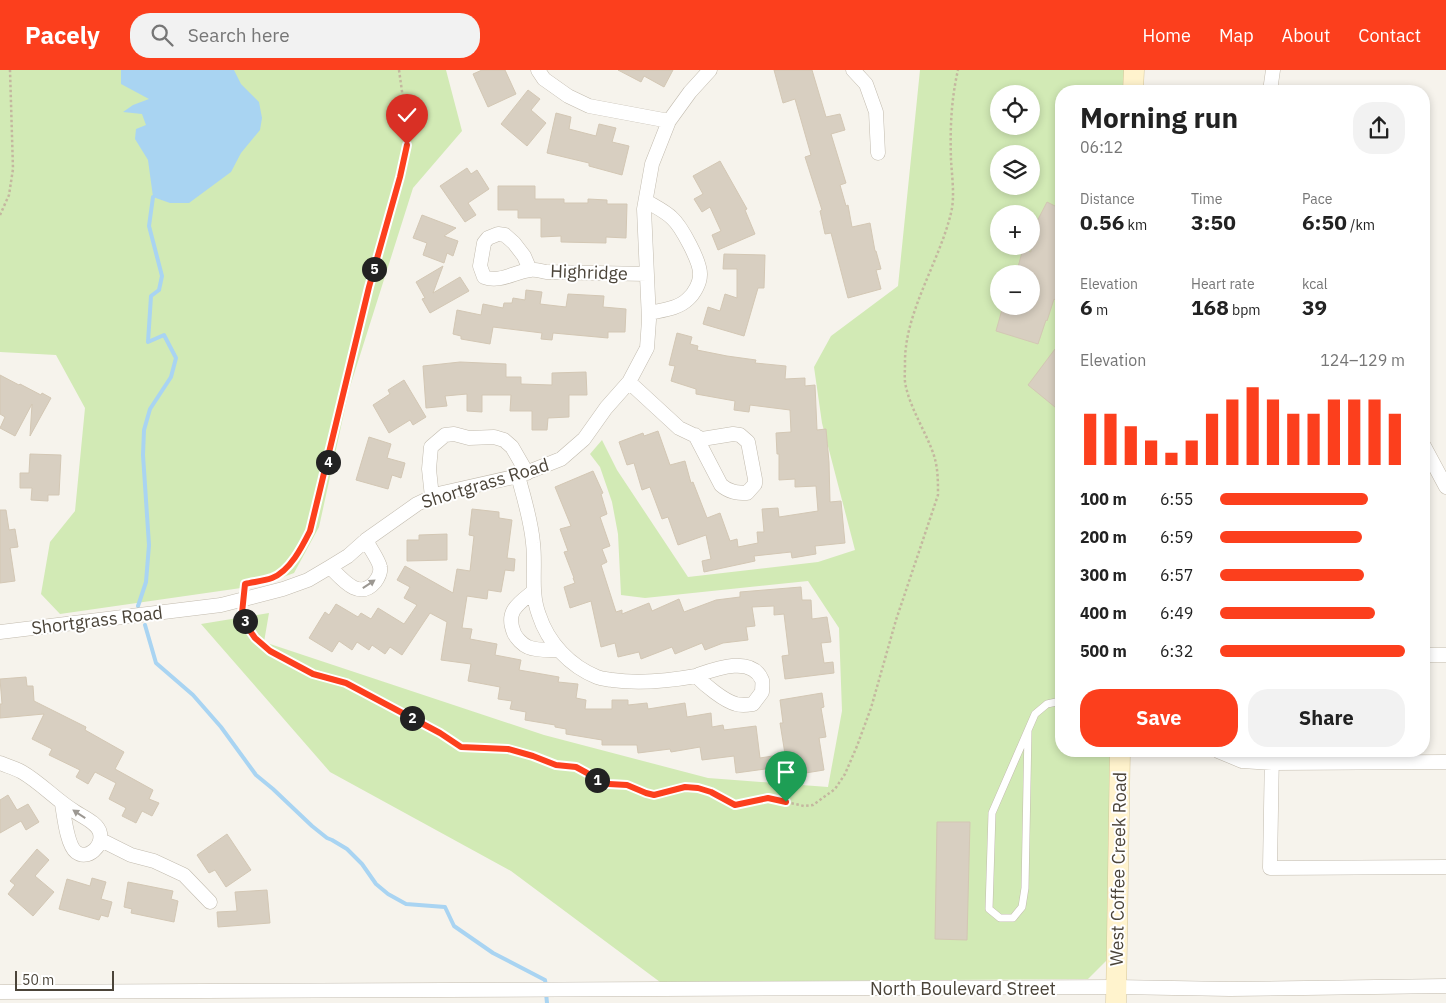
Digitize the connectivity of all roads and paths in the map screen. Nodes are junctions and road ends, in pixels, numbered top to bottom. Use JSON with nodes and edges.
{"nodes":[{"id":1,"x":10,"y":70,"type":"edge"},
{"id":2,"x":399,"y":70,"type":"edge"},
{"id":3,"x":538,"y":70,"type":"edge"},
{"id":4,"x":710,"y":70,"type":"edge"},
{"id":5,"x":853,"y":70,"type":"edge"},
{"id":6,"x":958,"y":70,"type":"edge"},
{"id":7,"x":1134,"y":70,"type":"edge"},
{"id":8,"x":1273,"y":70,"type":"edge"},
{"id":9,"x":1133,"y":85,"type":"edge"},
{"id":10,"x":1271,"y":85,"type":"edge"},
{"id":11,"x":669,"y":121,"type":"junction"},
{"id":12,"x":878,"y":152,"type":"dead end"},
{"id":13,"x":646,"y":201,"type":"junction"},
{"id":14,"x":0,"y":215,"type":"edge"},
{"id":15,"x":530,"y":270,"type":"dead end"},
{"id":16,"x":647,"y":274,"type":"junction"},
{"id":17,"x":649,"y":313,"type":"junction"},
{"id":18,"x":629,"y":382,"type":"junction"},
{"id":19,"x":695,"y":435,"type":"junction"},
{"id":20,"x":1430,"y":457,"type":"edge"},
{"id":21,"x":523,"y":474,"type":"junction"},
{"id":22,"x":1446,"y":487,"type":"edge"},
{"id":23,"x":432,"y":497,"type":"junction"},
{"id":24,"x":366,"y":540,"type":"junction"},
{"id":25,"x":330,"y":568,"type":"junction"},
{"id":26,"x":273,"y":578,"type":"dead end"},
{"id":27,"x":534,"y":591,"type":"junction"},
{"id":28,"x":244,"y":600,"type":"junction"},
{"id":29,"x":0,"y":632,"type":"edge"},
{"id":30,"x":559,"y":650,"type":"junction"},
{"id":31,"x":1446,"y":655,"type":"edge"},
{"id":32,"x":1430,"y":656,"type":"edge"},
{"id":33,"x":696,"y":676,"type":"dead end"},
{"id":34,"x":1055,"y":702,"type":"edge"},
{"id":35,"x":1028,"y":731,"type":"junction"},
{"id":36,"x":1120,"y":757,"type":"edge"},
{"id":37,"x":1232,"y":757,"type":"edge"},
{"id":38,"x":1272,"y":757,"type":"edge"},
{"id":39,"x":1446,"y":762,"type":"edge"},
{"id":40,"x":0,"y":764,"type":"edge"},
{"id":41,"x":62,"y":804,"type":"junction"},
{"id":42,"x":101,"y":840,"type":"junction"},
{"id":43,"x":1446,"y":868,"type":"edge"},
{"id":44,"x":210,"y":902,"type":"dead end"},
{"id":45,"x":1446,"y":986,"type":"edge"},
{"id":46,"x":0,"y":992,"type":"edge"},
{"id":47,"x":1116,"y":995,"type":"edge"}],
"edges":[{"from":1,"to":14,"type":"path"},
{"from":2,"to":26,"type":"path"},
{"from":3,"to":11,"type":"street"},
{"from":4,"to":11,"type":"street","name":"Shortgrass Road"},
{"from":5,"to":12,"type":"street"},
{"from":6,"to":28,"type":"path"},
{"from":7,"to":9,"type":"street"},
{"from":8,"to":10,"type":"street"},
{"from":11,"to":13,"type":"street","name":"Shortgrass Road"},
{"from":13,"to":16,"type":"street","name":"Shortgrass Road"},
{"from":13,"to":17,"type":"street"},
{"from":15,"to":16,"type":"street","name":"Highridge"},
{"from":16,"to":17,"type":"street","name":"Shortgrass Road"},
{"from":17,"to":18,"type":"street","name":"Shortgrass Road"},
{"from":18,"to":19,"type":"street"},
{"from":18,"to":21,"type":"street","name":"Shortgrass Road"},
{"from":19,"to":19,"type":"street"},
{"from":20,"to":22,"type":"street"},
{"from":21,"to":23,"type":"street","name":"Shortgrass Road"},
{"from":21,"to":23,"type":"street"},
{"from":21,"to":27,"type":"street"},
{"from":23,"to":24,"type":"street","name":"Shortgrass Road"},
{"from":24,"to":25,"type":"street","name":"Shortgrass Road"},
{"from":25,"to":24,"type":"street","one_way":true},
{"from":25,"to":28,"type":"street","name":"Shortgrass Road"},
{"from":27,"to":30,"type":"street"},
{"from":27,"to":30,"type":"street"},
{"from":28,"to":29,"type":"street","name":"Shortgrass Road"},
{"from":30,"to":33,"type":"street"},
{"from":31,"to":32,"type":"street"},
{"from":34,"to":35,"type":"lane"},
{"from":35,"to":35,"type":"lane"},
{"from":36,"to":47,"type":"street","name":"West Coffee Creek Road"},
{"from":37,"to":38,"type":"street"},
{"from":38,"to":39,"type":"street"},
{"from":38,"to":43,"type":"street"},
{"from":40,"to":41,"type":"street"},
{"from":42,"to":41,"type":"street","one_way":true},
{"from":41,"to":42,"type":"street"},
{"from":42,"to":44,"type":"street"},
{"from":45,"to":47,"type":"street","name":"North Boulevard Street"},
{"from":46,"to":47,"type":"street","name":"North Boulevard Street"}]}
